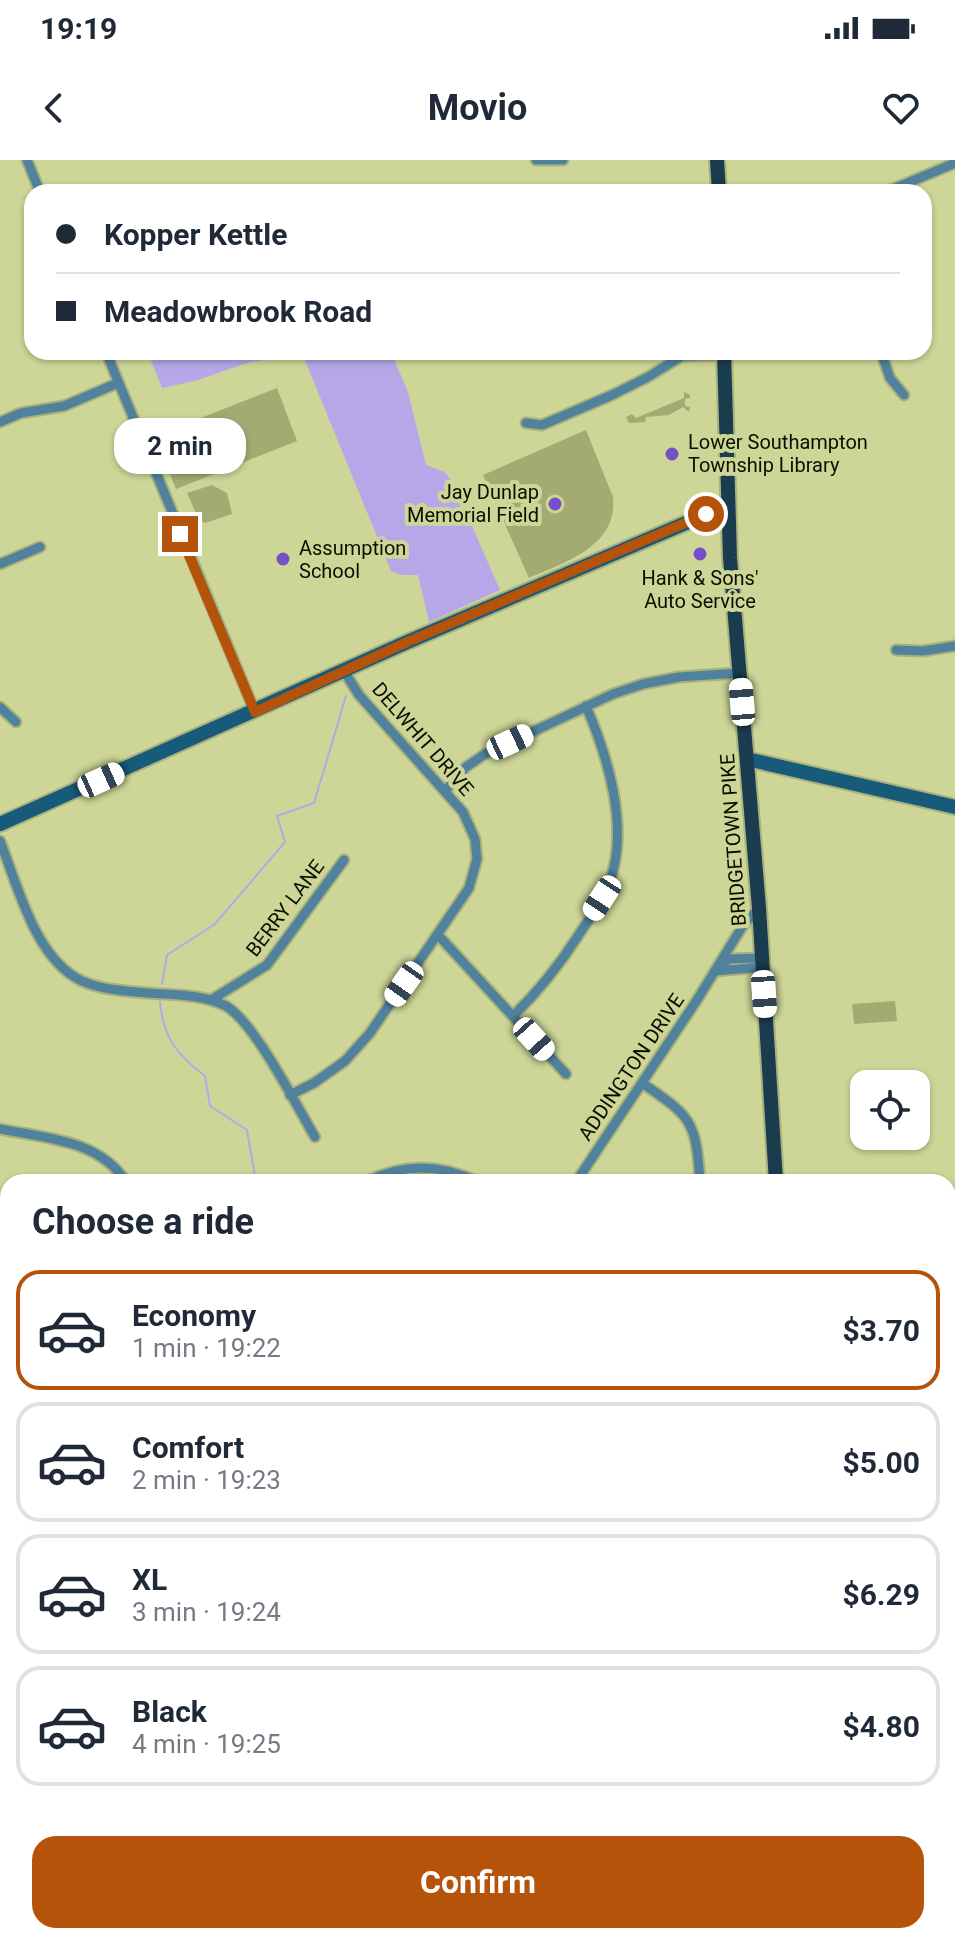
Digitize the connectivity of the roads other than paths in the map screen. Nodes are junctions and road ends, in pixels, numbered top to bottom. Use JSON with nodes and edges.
{"nodes":[{"id":1,"x":27,"y":160,"type":"edge"},
{"id":2,"x":536,"y":160,"type":"edge"},
{"id":3,"x":563,"y":160,"type":"edge"},
{"id":4,"x":717,"y":160,"type":"edge"},
{"id":5,"x":955,"y":163,"type":"edge"},
{"id":6,"x":37,"y":184,"type":"edge"},
{"id":7,"x":718,"y":184,"type":"edge"},
{"id":8,"x":905,"y":184,"type":"edge"},
{"id":9,"x":109,"y":360,"type":"edge"},
{"id":10,"x":676,"y":360,"type":"edge"},
{"id":11,"x":724,"y":360,"type":"edge"},
{"id":12,"x":884,"y":360,"type":"edge"},
{"id":13,"x":118,"y":383,"type":"junction"},
{"id":14,"x":904,"y":395,"type":"dead end"},
{"id":15,"x":0,"y":422,"type":"edge"},
{"id":16,"x":526,"y":423,"type":"dead end"},
{"id":17,"x":728,"y":505,"type":"junction"},
{"id":18,"x":40,"y":547,"type":"dead end"},
{"id":19,"x":0,"y":564,"type":"edge"},
{"id":20,"x":955,"y":646,"type":"edge"},
{"id":21,"x":896,"y":650,"type":"dead end"},
{"id":22,"x":344,"y":671,"type":"junction"},
{"id":23,"x":739,"y":673,"type":"junction"},
{"id":24,"x":586,"y":706,"type":"junction"},
{"id":25,"x":0,"y":707,"type":"edge"},
{"id":26,"x":255,"y":712,"type":"junction"},
{"id":27,"x":16,"y":722,"type":"dead end"},
{"id":28,"x":747,"y":759,"type":"junction"},
{"id":29,"x":445,"y":791,"type":"junction"},
{"id":30,"x":955,"y":807,"type":"edge"},
{"id":31,"x":0,"y":824,"type":"edge"},
{"id":32,"x":0,"y":841,"type":"edge"},
{"id":33,"x":344,"y":860,"type":"dead end"},
{"id":34,"x":759,"y":908,"type":"junction"},
{"id":35,"x":438,"y":935,"type":"junction"},
{"id":36,"x":762,"y":963,"type":"junction"},
{"id":37,"x":715,"y":971,"type":"junction"},
{"id":38,"x":211,"y":1000,"type":"junction"},
{"id":39,"x":513,"y":1016,"type":"junction"},
{"id":40,"x":566,"y":1074,"type":"dead end"},
{"id":41,"x":642,"y":1083,"type":"junction"},
{"id":42,"x":290,"y":1095,"type":"junction"},
{"id":43,"x":0,"y":1129,"type":"edge"},
{"id":44,"x":315,"y":1137,"type":"dead end"},
{"id":45,"x":120,"y":1174,"type":"edge"},
{"id":46,"x":385,"y":1174,"type":"edge"},
{"id":47,"x":457,"y":1174,"type":"edge"},
{"id":48,"x":581,"y":1174,"type":"edge"},
{"id":49,"x":699,"y":1174,"type":"edge"},
{"id":50,"x":775,"y":1174,"type":"edge"}],
"edges":[{"from":1,"to":6,"type":"street"},
{"from":2,"to":3,"type":"street"},
{"from":4,"to":7,"type":"main road"},
{"from":5,"to":8,"type":"street"},
{"from":9,"to":13,"type":"street"},
{"from":10,"to":16,"type":"street"},
{"from":11,"to":17,"type":"main road","name":"BRIDGETOWN PIKE"},
{"from":12,"to":14,"type":"street"},
{"from":13,"to":15,"type":"street"},
{"from":13,"to":26,"type":"street"},
{"from":17,"to":22,"type":"main road"},
{"from":17,"to":23,"type":"main road","name":"BRIDGETOWN PIKE"},
{"from":18,"to":19,"type":"street"},
{"from":20,"to":21,"type":"street"},
{"from":22,"to":26,"type":"main road"},
{"from":22,"to":29,"type":"street","name":"DELWHIT DRIVE"},
{"from":23,"to":24,"type":"street"},
{"from":23,"to":28,"type":"main road","name":"BRIDGETOWN PIKE"},
{"from":24,"to":29,"type":"street"},
{"from":24,"to":39,"type":"street"},
{"from":25,"to":27,"type":"street"},
{"from":26,"to":31,"type":"main road"},
{"from":28,"to":30,"type":"main road"},
{"from":28,"to":34,"type":"main road","name":"BRIDGETOWN PIKE"},
{"from":29,"to":35,"type":"street","name":"DELWHIT DRIVE"},
{"from":32,"to":38,"type":"street"},
{"from":33,"to":38,"type":"street","name":"BERRY LANE"},
{"from":34,"to":36,"type":"main road","name":"BRIDGETOWN PIKE"},
{"from":34,"to":37,"type":"street","name":"ADDINGTON DRIVE"},
{"from":35,"to":39,"type":"street"},
{"from":35,"to":42,"type":"street","name":"DELWHIT DRIVE"},
{"from":36,"to":37,"type":"street"},
{"from":36,"to":50,"type":"main road","name":"BRIDGETOWN PIKE"},
{"from":37,"to":41,"type":"street","name":"ADDINGTON DRIVE"},
{"from":38,"to":42,"type":"street"},
{"from":39,"to":40,"type":"street"},
{"from":41,"to":48,"type":"street","name":"ADDINGTON DRIVE"},
{"from":41,"to":49,"type":"street"},
{"from":42,"to":44,"type":"street"},
{"from":43,"to":45,"type":"street"},
{"from":46,"to":47,"type":"street"}]}
